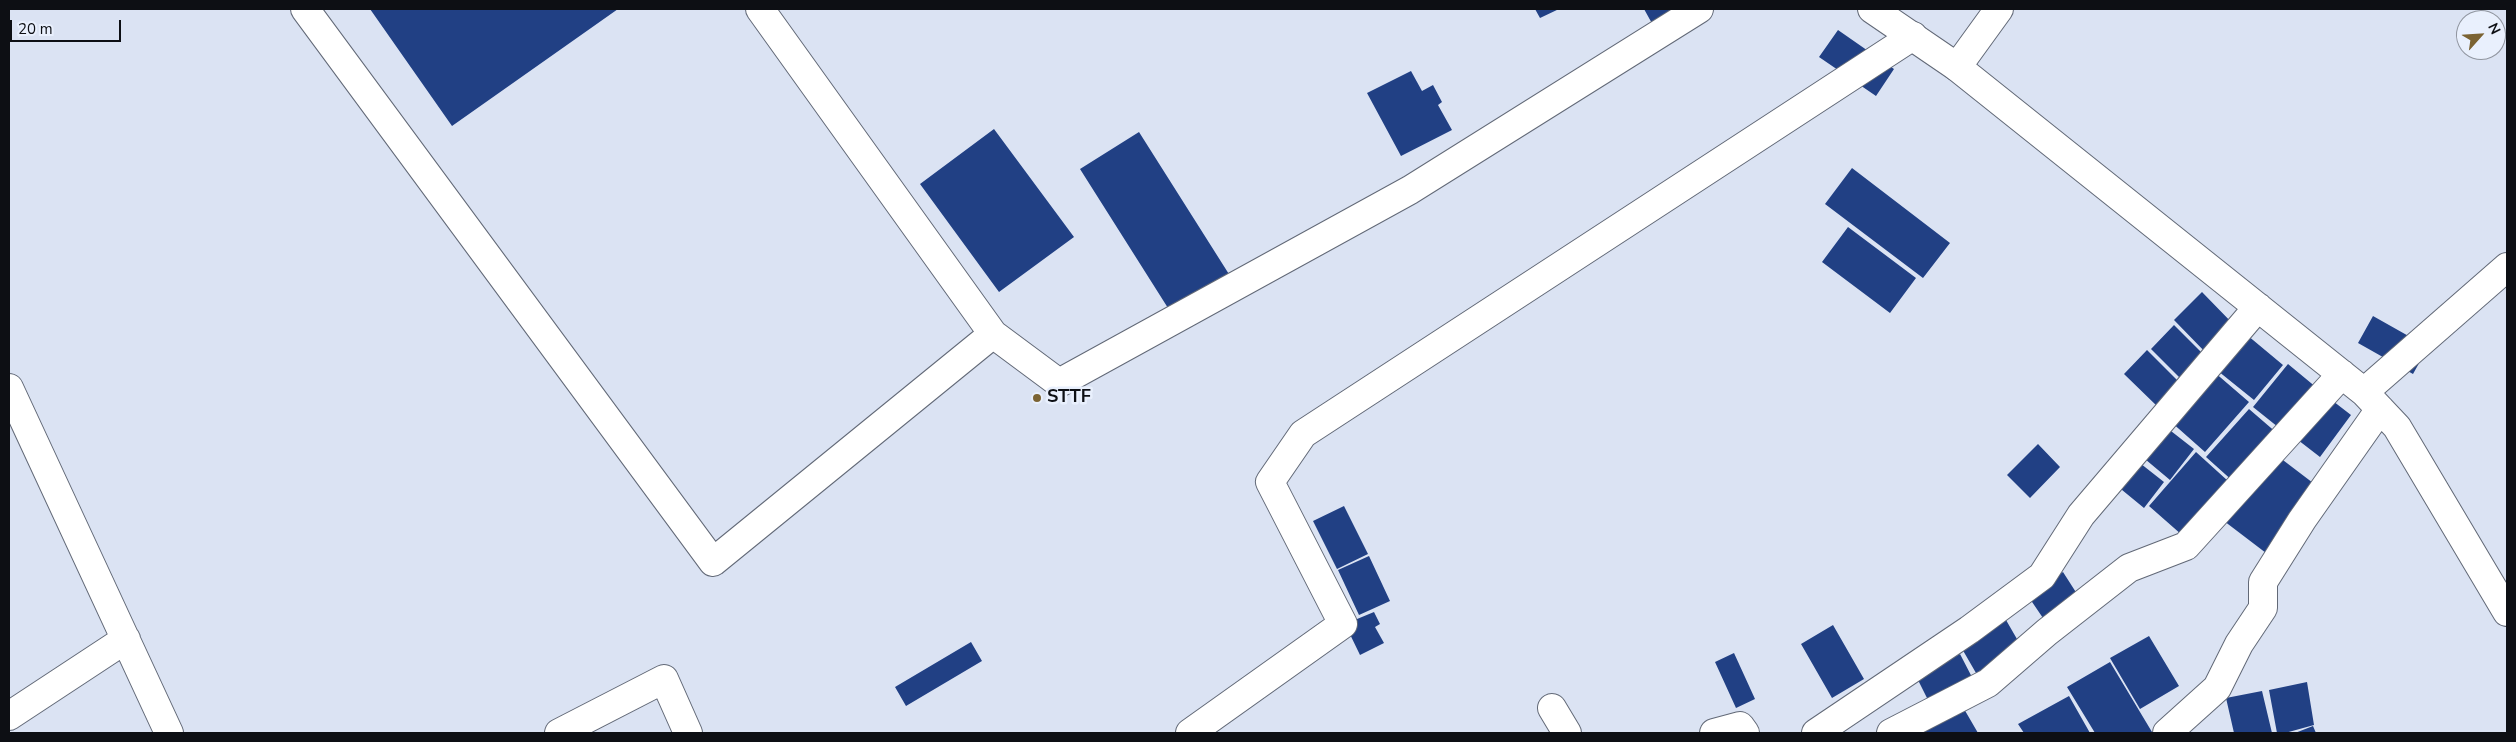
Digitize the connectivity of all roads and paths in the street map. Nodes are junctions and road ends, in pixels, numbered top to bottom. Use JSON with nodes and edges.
{"nodes":[{"id":1,"x":305,"y":9,"type":"edge"},
{"id":2,"x":760,"y":9,"type":"edge"},
{"id":3,"x":1699,"y":9,"type":"edge"},
{"id":4,"x":1872,"y":9,"type":"edge"},
{"id":5,"x":1999,"y":9,"type":"edge"},
{"id":6,"x":1912,"y":36,"type":"junction"},
{"id":7,"x":1957,"y":67,"type":"junction"},
{"id":8,"x":2507,"y":267,"type":"edge"},
{"id":9,"x":2258,"y":307,"type":"junction"},
{"id":10,"x":993,"y":334,"type":"junction"},
{"id":11,"x":2342,"y":374,"type":"junction"},
{"id":12,"x":9,"y":388,"type":"edge"},
{"id":13,"x":2372,"y":400,"type":"junction"},
{"id":14,"x":17,"y":429,"type":"edge"},
{"id":15,"x":2507,"y":612,"type":"edge"},
{"id":16,"x":126,"y":639,"type":"junction"},
{"id":17,"x":1552,"y":708,"type":"dead end"},
{"id":18,"x":9,"y":716,"type":"edge"},
{"id":19,"x":169,"y":733,"type":"edge"},
{"id":20,"x":559,"y":733,"type":"edge"},
{"id":21,"x":688,"y":733,"type":"edge"},
{"id":22,"x":1190,"y":733,"type":"edge"},
{"id":23,"x":1567,"y":733,"type":"edge"},
{"id":24,"x":1714,"y":733,"type":"edge"},
{"id":25,"x":1745,"y":733,"type":"edge"},
{"id":26,"x":1816,"y":733,"type":"edge"},
{"id":27,"x":1891,"y":733,"type":"edge"},
{"id":28,"x":2167,"y":733,"type":"edge"}],
"edges":[{"from":1,"to":10,"type":"street"},
{"from":2,"to":10,"type":"street"},
{"from":3,"to":10,"type":"street"},
{"from":4,"to":6,"type":"street"},
{"from":5,"to":7,"type":"street"},
{"from":6,"to":7,"type":"street"},
{"from":6,"to":22,"type":"street"},
{"from":7,"to":9,"type":"street"},
{"from":8,"to":13,"type":"street"},
{"from":9,"to":11,"type":"street"},
{"from":9,"to":26,"type":"street"},
{"from":11,"to":13,"type":"street"},
{"from":11,"to":27,"type":"street"},
{"from":12,"to":14,"type":"street"},
{"from":13,"to":15,"type":"street"},
{"from":13,"to":28,"type":"street"},
{"from":14,"to":16,"type":"street"},
{"from":16,"to":18,"type":"street"},
{"from":16,"to":19,"type":"street"},
{"from":17,"to":23,"type":"street"},
{"from":20,"to":21,"type":"street"},
{"from":24,"to":25,"type":"street"}]}
